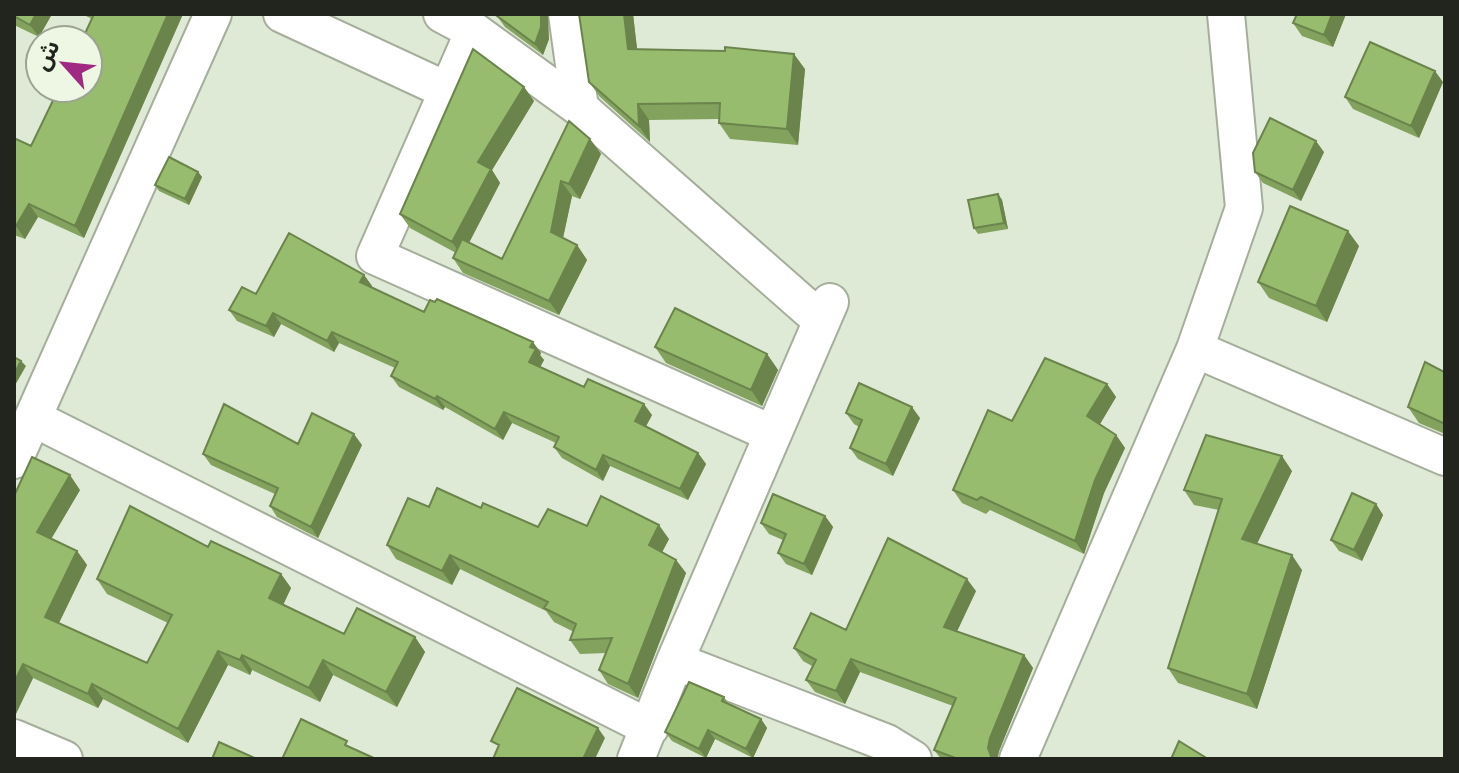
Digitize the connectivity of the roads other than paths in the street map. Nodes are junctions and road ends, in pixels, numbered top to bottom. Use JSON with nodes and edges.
{"nodes":[{"id":1,"x":213,"y":14,"type":"edge"},
{"id":2,"x":282,"y":14,"type":"edge"},
{"id":3,"x":442,"y":14,"type":"edge"},
{"id":4,"x":567,"y":14,"type":"edge"},
{"id":5,"x":1226,"y":14,"type":"edge"},
{"id":6,"x":474,"y":31,"type":"junction"},
{"id":7,"x":448,"y":91,"type":"junction"},
{"id":8,"x":580,"y":108,"type":"junction"},
{"id":9,"x":1195,"y":349,"type":"junction"},
{"id":10,"x":33,"y":418,"type":"junction"},
{"id":11,"x":773,"y":434,"type":"junction"},
{"id":12,"x":1445,"y":457,"type":"edge"},
{"id":13,"x":14,"y":460,"type":"edge"},
{"id":14,"x":675,"y":661,"type":"junction"},
{"id":15,"x":14,"y":738,"type":"edge"},
{"id":16,"x":643,"y":744,"type":"edge"},
{"id":17,"x":64,"y":759,"type":"edge"},
{"id":18,"x":913,"y":759,"type":"edge"},
{"id":19,"x":1018,"y":759,"type":"edge"}],
"edges":[{"from":1,"to":10,"type":"street"},
{"from":2,"to":7,"type":"street"},
{"from":3,"to":6,"type":"street"},
{"from":4,"to":8,"type":"street"},
{"from":5,"to":9,"type":"street"},
{"from":6,"to":7,"type":"street"},
{"from":6,"to":8,"type":"street"},
{"from":7,"to":11,"type":"street"},
{"from":8,"to":11,"type":"street"},
{"from":9,"to":12,"type":"street"},
{"from":9,"to":19,"type":"street"},
{"from":10,"to":13,"type":"street"},
{"from":10,"to":16,"type":"street"},
{"from":11,"to":14,"type":"street"},
{"from":14,"to":16,"type":"street"},
{"from":14,"to":18,"type":"street"},
{"from":15,"to":17,"type":"street"}]}
